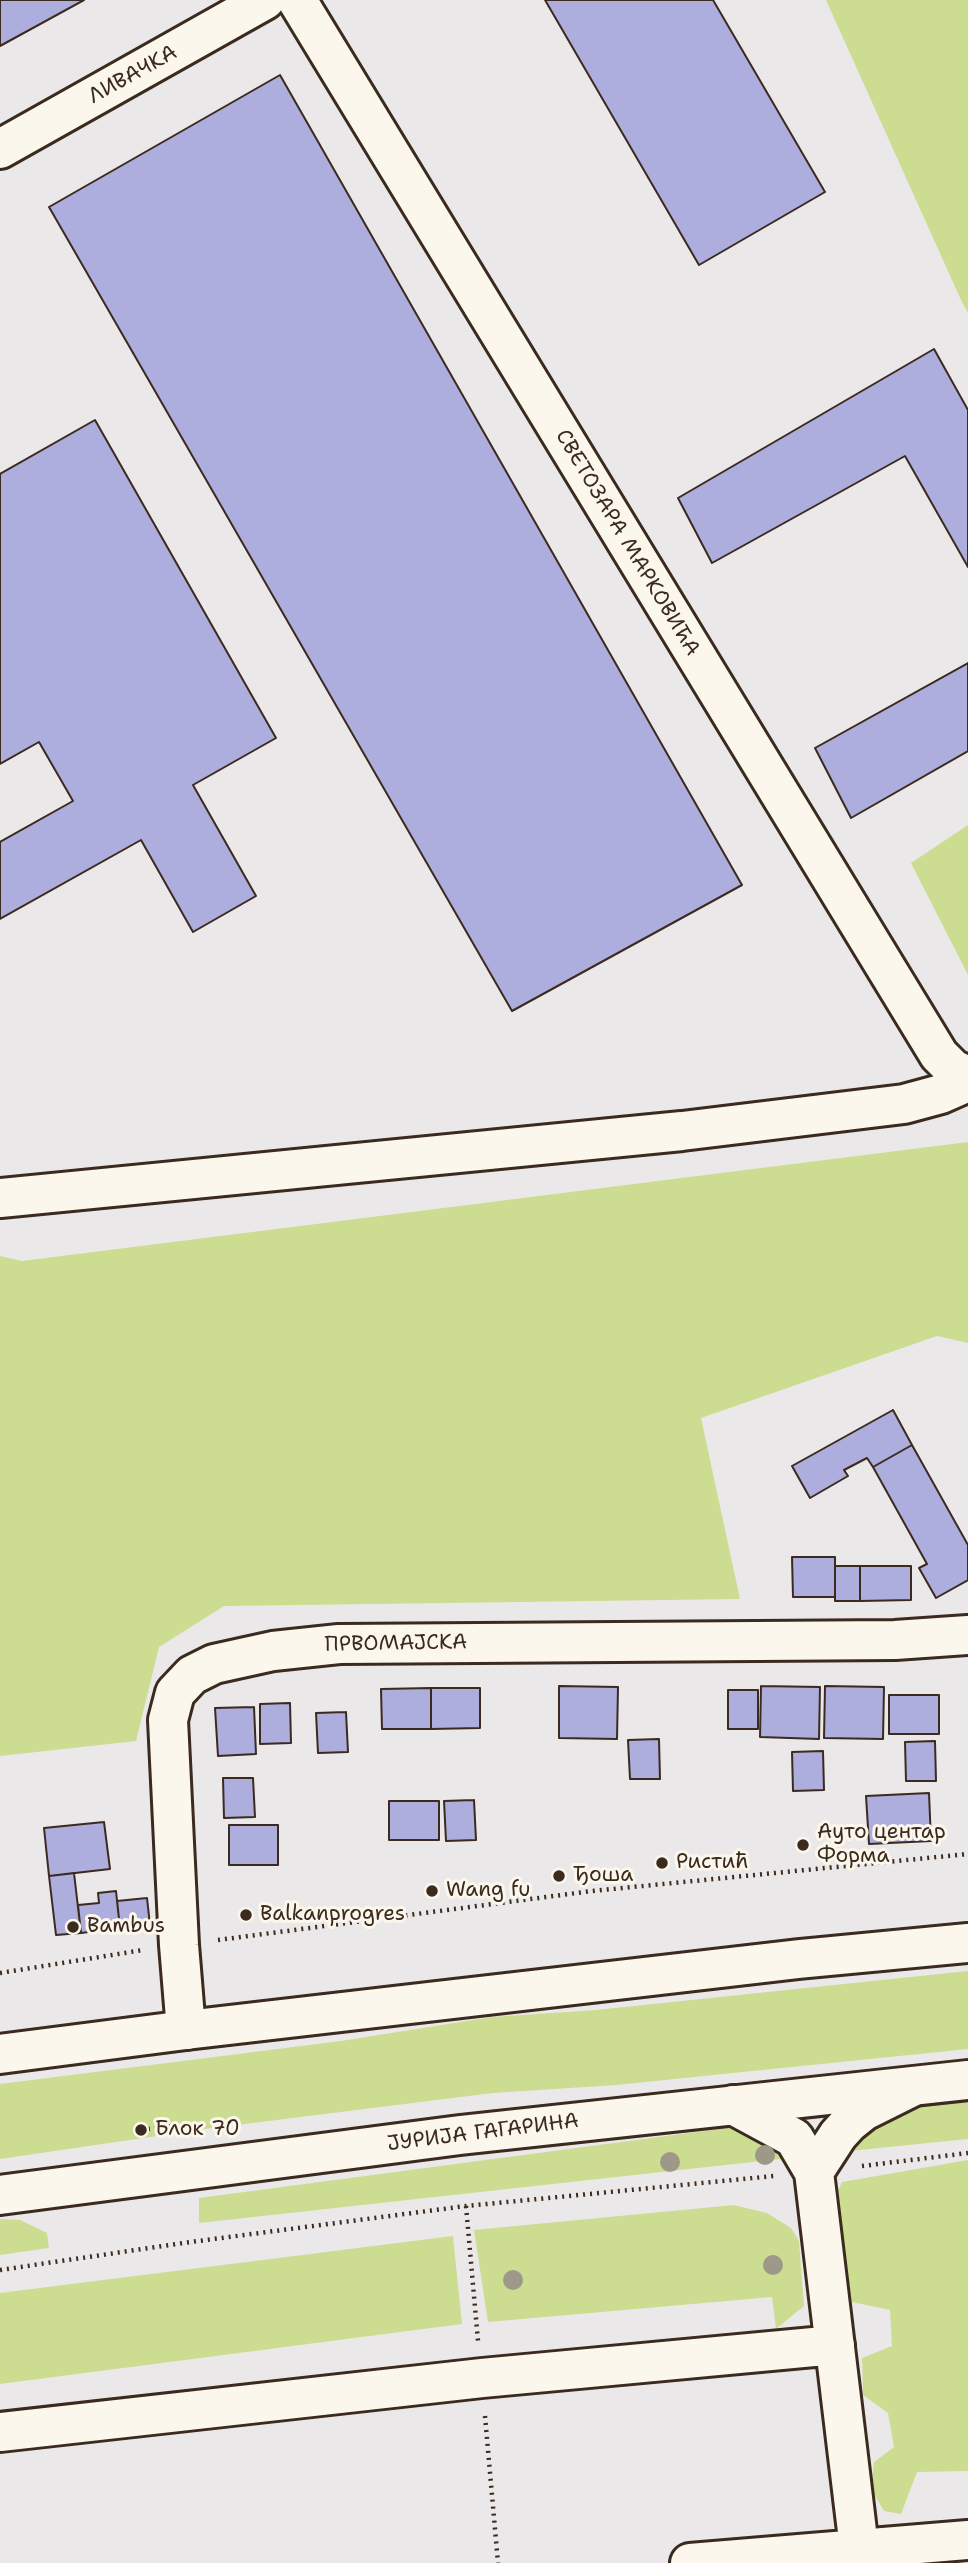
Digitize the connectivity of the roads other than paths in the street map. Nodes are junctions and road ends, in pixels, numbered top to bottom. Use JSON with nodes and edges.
{"nodes":[{"id":1,"x":265,"y":0,"type":"edge"},
{"id":2,"x":297,"y":0,"type":"edge"},
{"id":3,"x":0,"y":149,"type":"edge"},
{"id":4,"x":968,"y":1076,"type":"edge"},
{"id":5,"x":968,"y":1082,"type":"edge"},
{"id":6,"x":0,"y":1198,"type":"edge"},
{"id":7,"x":968,"y":1634,"type":"edge"},
{"id":8,"x":968,"y":1943,"type":"edge"},
{"id":9,"x":186,"y":2030,"type":"junction"},
{"id":10,"x":0,"y":2054,"type":"edge"},
{"id":11,"x":968,"y":2080,"type":"edge"},
{"id":12,"x":913,"y":2086,"type":"junction"},
{"id":13,"x":733,"y":2105,"type":"junction"},
{"id":14,"x":814,"y":2172,"type":"junction"},
{"id":15,"x":0,"y":2195,"type":"edge"},
{"id":16,"x":835,"y":2345,"type":"junction"},
{"id":17,"x":0,"y":2432,"type":"edge"},
{"id":18,"x":968,"y":2540,"type":"edge"},
{"id":19,"x":859,"y":2548,"type":"junction"},
{"id":20,"x":690,"y":2563,"type":"edge"}],
"edges":[{"from":1,"to":3,"type":"main road","name":"ЛИВАЧКА"},
{"from":2,"to":4,"type":"main road","name":"СВЕТОЗАРА МАРКОВИЋА"},
{"from":5,"to":6,"type":"main road"},
{"from":7,"to":9,"type":"main road","name":"ПРВОМАЈСКА"},
{"from":8,"to":9,"type":"main road"},
{"from":9,"to":10,"type":"main road"},
{"from":11,"to":12,"type":"main road","name":"ЈУРИЈА ГАГАРИНА"},
{"from":12,"to":13,"type":"main road","name":"ЈУРИЈА ГАГАРИНА"},
{"from":12,"to":14,"type":"main road"},
{"from":13,"to":14,"type":"main road"},
{"from":13,"to":15,"type":"main road","name":"ЈУРИЈА ГАГАРИНА"},
{"from":14,"to":16,"type":"main road"},
{"from":16,"to":17,"type":"main road"},
{"from":16,"to":19,"type":"main road"},
{"from":18,"to":19,"type":"main road"},
{"from":19,"to":20,"type":"main road"}]}
